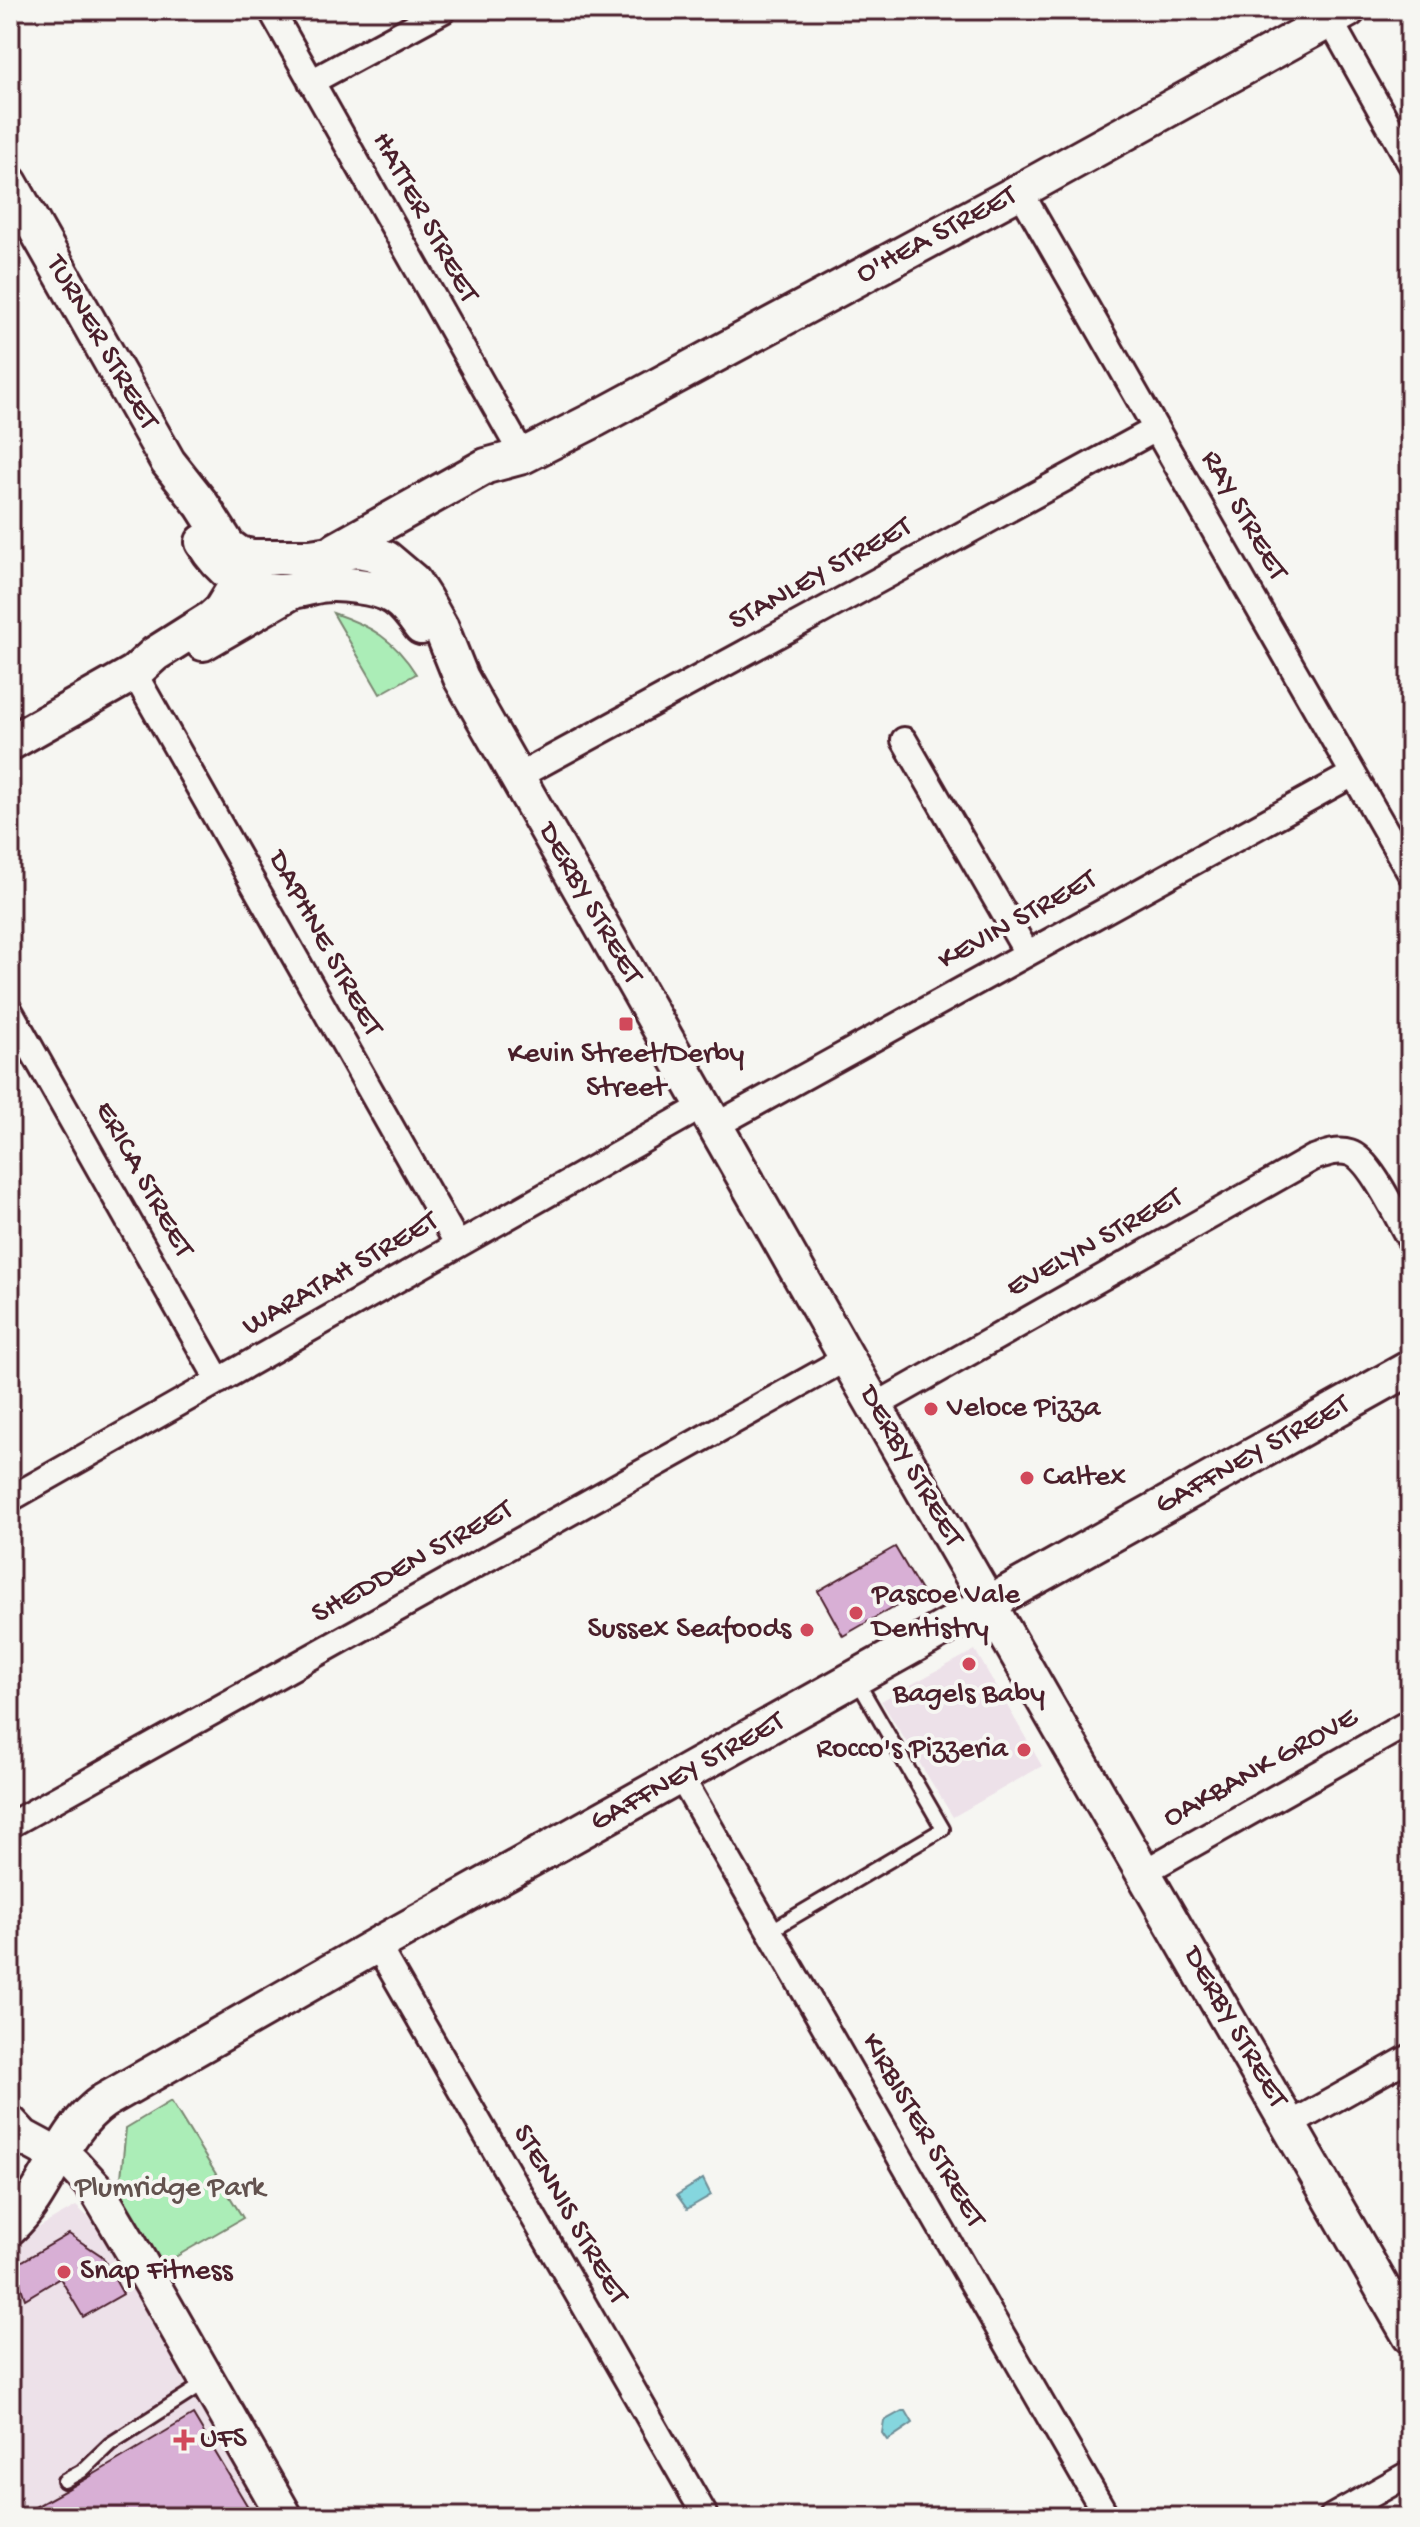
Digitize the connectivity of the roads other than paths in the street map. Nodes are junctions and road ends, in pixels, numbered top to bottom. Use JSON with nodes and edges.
{"nodes":[{"id":1,"x":271,"y":10,"type":"edge"},
{"id":2,"x":444,"y":10,"type":"edge"},
{"id":3,"x":1339,"y":15,"type":"edge"},
{"id":4,"x":311,"y":82,"type":"junction"},
{"id":5,"x":1410,"y":163,"type":"edge"},
{"id":6,"x":10,"y":183,"type":"edge"},
{"id":7,"x":1020,"y":191,"type":"junction"},
{"id":8,"x":1156,"y":429,"type":"junction"},
{"id":9,"x":523,"y":456,"type":"junction"},
{"id":10,"x":168,"y":462,"type":"junction"},
{"id":11,"x":276,"y":556,"type":"junction"},
{"id":12,"x":387,"y":559,"type":"junction"},
{"id":13,"x":332,"y":568,"type":"junction"},
{"id":14,"x":239,"y":581,"type":"junction"},
{"id":15,"x":291,"y":592,"type":"junction"},
{"id":16,"x":134,"y":673,"type":"junction"},
{"id":17,"x":461,"y":678,"type":"junction"},
{"id":18,"x":904,"y":740,"type":"dead end"},
{"id":19,"x":10,"y":743,"type":"edge"},
{"id":20,"x":1353,"y":774,"type":"junction"},
{"id":21,"x":517,"y":777,"type":"junction"},
{"id":22,"x":1410,"y":873,"type":"edge"},
{"id":23,"x":1027,"y":953,"type":"junction"},
{"id":24,"x":10,"y":1011,"type":"edge"},
{"id":25,"x":709,"y":1116,"type":"junction"},
{"id":26,"x":1410,"y":1240,"type":"edge"},
{"id":27,"x":458,"y":1245,"type":"junction"},
{"id":28,"x":847,"y":1358,"type":"junction"},
{"id":29,"x":1410,"y":1368,"type":"edge"},
{"id":30,"x":219,"y":1381,"type":"junction"},
{"id":31,"x":875,"y":1406,"type":"junction"},
{"id":32,"x":10,"y":1499,"type":"edge"},
{"id":33,"x":988,"y":1604,"type":"junction"},
{"id":34,"x":856,"y":1679,"type":"junction"},
{"id":35,"x":1410,"y":1722,"type":"edge"},
{"id":36,"x":681,"y":1777,"type":"junction"},
{"id":37,"x":10,"y":1825,"type":"edge"},
{"id":38,"x":1144,"y":1872,"type":"junction"},
{"id":39,"x":770,"y":1931,"type":"junction"},
{"id":40,"x":377,"y":1945,"type":"junction"},
{"id":41,"x":1410,"y":2057,"type":"edge"},
{"id":42,"x":10,"y":2123,"type":"edge"},
{"id":43,"x":1289,"y":2125,"type":"junction"},
{"id":44,"x":60,"y":2156,"type":"junction"},
{"id":45,"x":10,"y":2227,"type":"edge"},
{"id":46,"x":1410,"y":2336,"type":"edge"},
{"id":47,"x":207,"y":2381,"type":"junction"},
{"id":48,"x":1410,"y":2473,"type":"edge"},
{"id":49,"x":64,"y":2481,"type":"dead end"},
{"id":50,"x":285,"y":2517,"type":"edge"},
{"id":51,"x":706,"y":2517,"type":"edge"},
{"id":52,"x":1107,"y":2517,"type":"edge"},
{"id":53,"x":1332,"y":2517,"type":"edge"}],
"edges":[{"from":1,"to":4,"type":"street","name":"HATTER STREET"},
{"from":2,"to":4,"type":"street"},
{"from":3,"to":5,"type":"street"},
{"from":3,"to":7,"type":"street","name":"O'HEA STREET"},
{"from":4,"to":9,"type":"street","name":"HATTER STREET"},
{"from":6,"to":10,"type":"street","name":"TURNER STREET"},
{"from":7,"to":8,"type":"street","name":"RAY STREET"},
{"from":7,"to":9,"type":"street","name":"O'HEA STREET"},
{"from":8,"to":20,"type":"street","name":"RAY STREET"},
{"from":8,"to":21,"type":"street","name":"STANLEY STREET"},
{"from":9,"to":12,"type":"street","name":"O'HEA STREET"},
{"from":9,"to":13,"type":"street","name":"O'HEA STREET"},
{"from":10,"to":11,"type":"street","name":"TURNER STREET"},
{"from":10,"to":14,"type":"street","name":"TURNER STREET"},
{"from":11,"to":13,"type":"street","name":"TURNER STREET"},
{"from":11,"to":14,"type":"street"},
{"from":12,"to":13,"type":"street","name":"O'HEA STREET"},
{"from":12,"to":17,"type":"street","name":"DERBY STREET"},
{"from":13,"to":15,"type":"street","name":"DERBY STREET"},
{"from":13,"to":17,"type":"street","name":"DERBY STREET"},
{"from":14,"to":15,"type":"street","name":"TURNER STREET"},
{"from":14,"to":16,"type":"street"},
{"from":15,"to":16,"type":"street"},
{"from":16,"to":19,"type":"street"},
{"from":16,"to":27,"type":"street","name":"DAPHNE STREET"},
{"from":17,"to":21,"type":"street","name":"DERBY STREET"},
{"from":18,"to":23,"type":"street"},
{"from":20,"to":22,"type":"street","name":"RAY STREET"},
{"from":20,"to":23,"type":"street","name":"KEVIN STREET"},
{"from":21,"to":25,"type":"street","name":"DERBY STREET"},
{"from":23,"to":25,"type":"street","name":"KEVIN STREET"},
{"from":24,"to":30,"type":"street","name":"ERICA STREET"},
{"from":25,"to":27,"type":"street","name":"WARATAH STREET"},
{"from":25,"to":28,"type":"street","name":"DERBY STREET"},
{"from":26,"to":31,"type":"street","name":"EVELYN STREET"},
{"from":27,"to":30,"type":"street","name":"WARATAH STREET"},
{"from":28,"to":31,"type":"street","name":"DERBY STREET"},
{"from":28,"to":37,"type":"street","name":"SHEDDEN STREET"},
{"from":29,"to":33,"type":"street","name":"GAFFNEY STREET"},
{"from":30,"to":32,"type":"street","name":"WARATAH STREET"},
{"from":31,"to":33,"type":"street","name":"DERBY STREET"},
{"from":33,"to":34,"type":"street","name":"GAFFNEY STREET"},
{"from":33,"to":38,"type":"street","name":"DERBY STREET"},
{"from":34,"to":36,"type":"street","name":"GAFFNEY STREET"},
{"from":34,"to":39,"type":"lane"},
{"from":35,"to":38,"type":"street","name":"OAKBANK GROVE"},
{"from":36,"to":39,"type":"street","name":"KIRBISTER STREET"},
{"from":36,"to":40,"type":"street","name":"GAFFNEY STREET"},
{"from":38,"to":43,"type":"street","name":"DERBY STREET"},
{"from":39,"to":52,"type":"street","name":"KIRBISTER STREET"},
{"from":40,"to":44,"type":"street","name":"GAFFNEY STREET"},
{"from":40,"to":51,"type":"street","name":"STENNIS STREET"},
{"from":41,"to":43,"type":"street"},
{"from":42,"to":44,"type":"street"},
{"from":43,"to":46,"type":"street","name":"DERBY STREET"},
{"from":44,"to":45,"type":"street","name":"GAFFNEY STREET"},
{"from":44,"to":47,"type":"street"},
{"from":47,"to":49,"type":"lane"},
{"from":47,"to":50,"type":"street"},
{"from":48,"to":53,"type":"street"}]}
